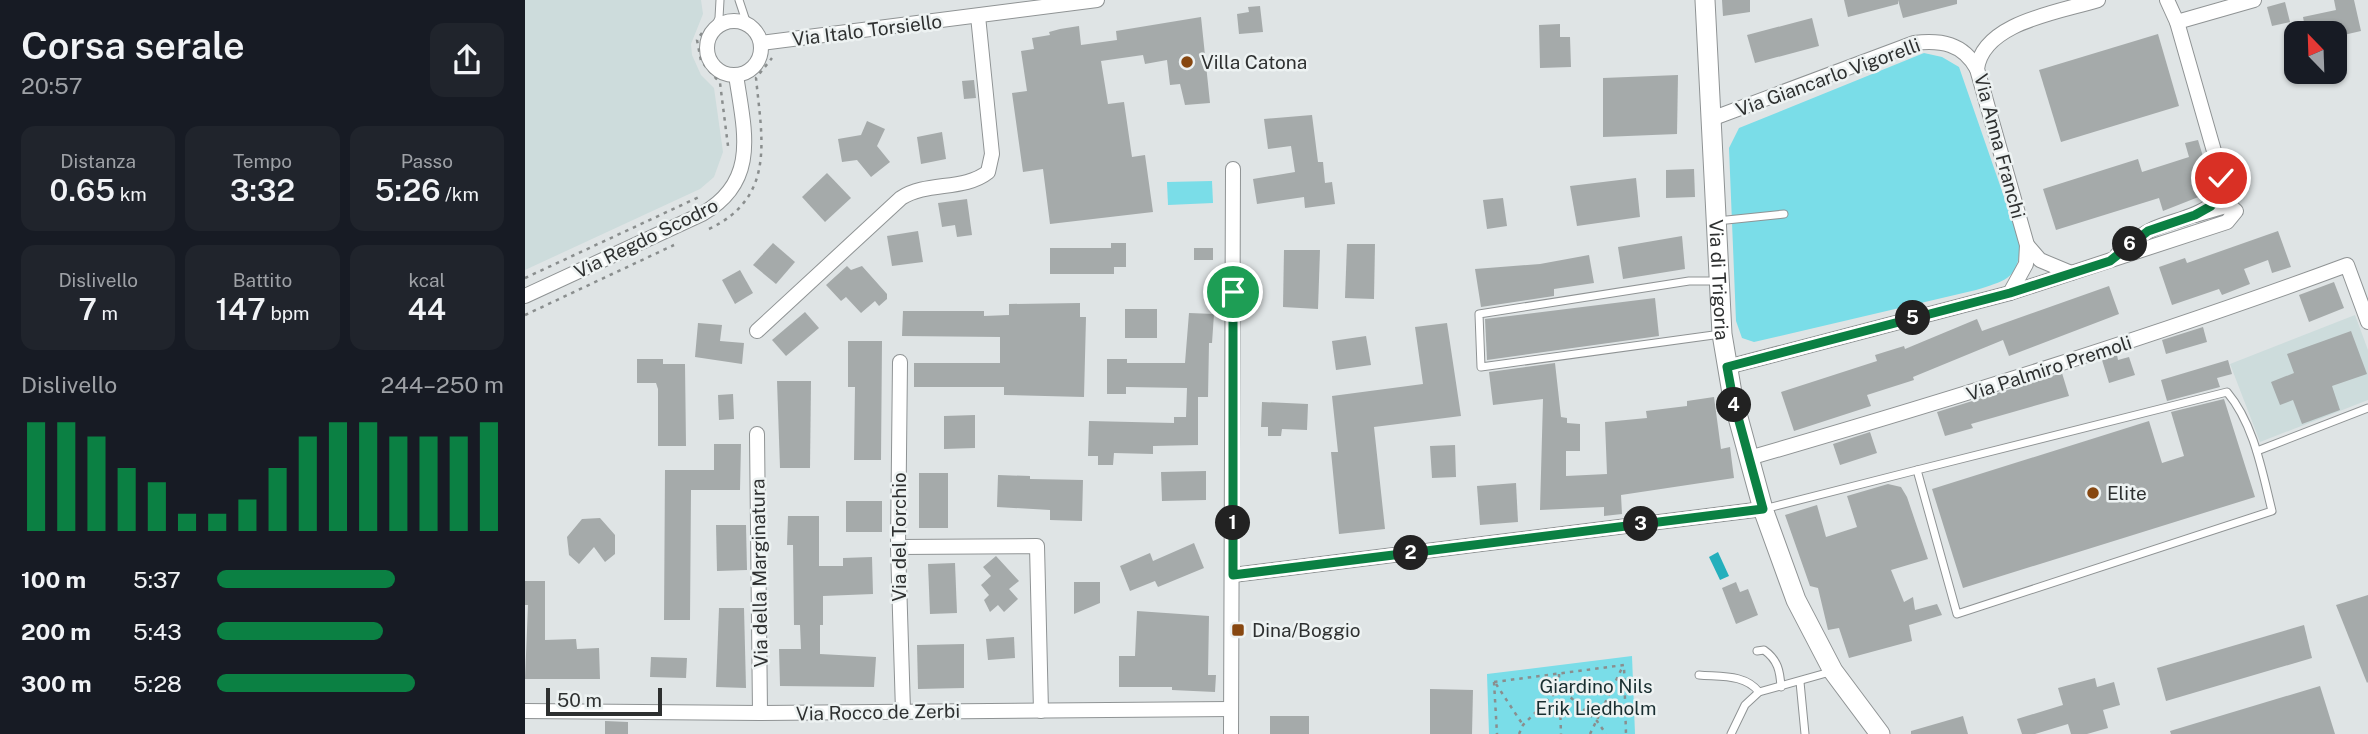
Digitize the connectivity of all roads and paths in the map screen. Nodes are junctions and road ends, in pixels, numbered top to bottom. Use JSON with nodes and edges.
{"nodes":[{"id":1,"x":720,"y":0,"type":"edge"},
{"id":2,"x":739,"y":0,"type":"edge"},
{"id":3,"x":1097,"y":0,"type":"edge"},
{"id":4,"x":1705,"y":0,"type":"edge"},
{"id":5,"x":2098,"y":0,"type":"edge"},
{"id":6,"x":2167,"y":0,"type":"edge"},
{"id":7,"x":2254,"y":0,"type":"edge"},
{"id":8,"x":978,"y":16,"type":"junction"},
{"id":9,"x":2177,"y":22,"type":"junction"},
{"id":10,"x":747,"y":24,"type":"junction"},
{"id":11,"x":708,"y":32,"type":"junction"},
{"id":12,"x":761,"y":43,"type":"junction"},
{"id":13,"x":773,"y":56,"type":"dead end"},
{"id":14,"x":1977,"y":69,"type":"junction"},
{"id":15,"x":736,"y":75,"type":"junction"},
{"id":16,"x":1711,"y":119,"type":"junction"},
{"id":17,"x":728,"y":152,"type":"dead end"},
{"id":18,"x":1233,"y":169,"type":"dead end"},
{"id":19,"x":704,"y":194,"type":"dead end"},
{"id":20,"x":1784,"y":214,"type":"dead end"},
{"id":21,"x":2195,"y":215,"type":"junction"},
{"id":22,"x":1716,"y":221,"type":"junction"},
{"id":23,"x":699,"y":233,"type":"dead end"},
{"id":24,"x":675,"y":244,"type":"dead end"},
{"id":25,"x":2028,"y":244,"type":"junction"},
{"id":26,"x":2110,"y":261,"type":"junction"},
{"id":27,"x":2071,"y":273,"type":"junction"},
{"id":28,"x":525,"y":278,"type":"edge"},
{"id":29,"x":1719,"y":282,"type":"junction"},
{"id":30,"x":2010,"y":293,"type":"junction"},
{"id":31,"x":525,"y":296,"type":"edge"},
{"id":32,"x":525,"y":315,"type":"edge"},
{"id":33,"x":2368,"y":321,"type":"edge"},
{"id":34,"x":757,"y":331,"type":"dead end"},
{"id":35,"x":1722,"y":334,"type":"junction"},
{"id":36,"x":900,"y":362,"type":"dead end"},
{"id":37,"x":1727,"y":367,"type":"junction"},
{"id":38,"x":2368,"y":408,"type":"edge"},
{"id":39,"x":757,"y":434,"type":"dead end"},
{"id":40,"x":2257,"y":451,"type":"junction"},
{"id":41,"x":1749,"y":458,"type":"junction"},
{"id":42,"x":1917,"y":470,"type":"junction"},
{"id":43,"x":1763,"y":509,"type":"junction"},
{"id":44,"x":898,"y":547,"type":"junction"},
{"id":45,"x":1233,"y":575,"type":"junction"},
{"id":46,"x":1757,"y":651,"type":"dead end"},
{"id":47,"x":1624,"y":666,"type":"junction"},
{"id":48,"x":1833,"y":671,"type":"junction"},
{"id":49,"x":1559,"y":674,"type":"junction"},
{"id":50,"x":1699,"y":675,"type":"dead end"},
{"id":51,"x":1494,"y":682,"type":"junction"},
{"id":52,"x":1800,"y":682,"type":"junction"},
{"id":53,"x":1781,"y":687,"type":"junction"},
{"id":54,"x":1560,"y":688,"type":"junction"},
{"id":55,"x":1759,"y":692,"type":"junction"},
{"id":56,"x":1231,"y":709,"type":"junction"},
{"id":57,"x":525,"y":710,"type":"edge"},
{"id":58,"x":902,"y":711,"type":"junction"},
{"id":59,"x":1041,"y":711,"type":"junction"},
{"id":60,"x":760,"y":713,"type":"junction"},
{"id":61,"x":1597,"y":721,"type":"junction"},
{"id":62,"x":1524,"y":725,"type":"junction"},
{"id":63,"x":1231,"y":734,"type":"edge"},
{"id":64,"x":1497,"y":734,"type":"edge"},
{"id":65,"x":1520,"y":734,"type":"edge"},
{"id":66,"x":1561,"y":734,"type":"edge"},
{"id":67,"x":1590,"y":734,"type":"edge"},
{"id":68,"x":1606,"y":734,"type":"edge"},
{"id":69,"x":1626,"y":734,"type":"edge"},
{"id":70,"x":1731,"y":734,"type":"edge"},
{"id":71,"x":1805,"y":734,"type":"edge"},
{"id":72,"x":1880,"y":734,"type":"edge"}],
"edges":[{"from":1,"to":11,"type":"lane"},
{"from":2,"to":10,"type":"lane"},
{"from":3,"to":8,"type":"street","name":"Via Italo Torsiello"},
{"from":4,"to":16,"type":"street","name":"Via di Trigoria"},
{"from":5,"to":14,"type":"street","name":"Via Anna Franchi"},
{"from":6,"to":9,"type":"street"},
{"from":7,"to":9,"type":"street"},
{"from":8,"to":12,"type":"street","name":"Via Italo Torsiello"},
{"from":8,"to":34,"type":"street"},
{"from":9,"to":21,"type":"street"},
{"from":10,"to":11,"type":"street"},
{"from":10,"to":12,"type":"street"},
{"from":11,"to":15,"type":"street"},
{"from":11,"to":17,"type":"path"},
{"from":12,"to":15,"type":"street"},
{"from":13,"to":23,"type":"path"},
{"from":14,"to":16,"type":"street","name":"Via Giancarlo Vigorelli"},
{"from":14,"to":25,"type":"street","name":"Via Anna Franchi"},
{"from":15,"to":31,"type":"street","name":"Via Regdo Scodro"},
{"from":16,"to":22,"type":"street","name":"Via di Trigoria"},
{"from":18,"to":45,"type":"street"},
{"from":19,"to":28,"type":"path"},
{"from":20,"to":22,"type":"lane"},
{"from":21,"to":26,"type":"street"},
{"from":21,"to":26,"type":"street"},
{"from":22,"to":29,"type":"street","name":"Via di Trigoria"},
{"from":24,"to":32,"type":"path"},
{"from":25,"to":27,"type":"street","name":"Via Anna Franchi"},
{"from":25,"to":30,"type":"street","name":"Via Anna Franchi"},
{"from":26,"to":27,"type":"street"},
{"from":27,"to":30,"type":"street"},
{"from":29,"to":35,"type":"street","name":"Via di Trigoria"},
{"from":29,"to":35,"type":"lane"},
{"from":30,"to":37,"type":"street"},
{"from":33,"to":41,"type":"street","name":"Via Palmiro Premoli"},
{"from":35,"to":37,"type":"street","name":"Via di Trigoria"},
{"from":36,"to":44,"type":"street","name":"Via del Torchio"},
{"from":37,"to":41,"type":"street","name":"Via di Trigoria"},
{"from":38,"to":40,"type":"lane"},
{"from":39,"to":60,"type":"street","name":"Via della Marginatura"},
{"from":40,"to":42,"type":"lane"},
{"from":40,"to":42,"type":"lane"},
{"from":41,"to":43,"type":"street","name":"Via di Trigoria"},
{"from":42,"to":43,"type":"lane"},
{"from":43,"to":45,"type":"street"},
{"from":43,"to":48,"type":"street","name":"Via di Trigoria"},
{"from":44,"to":58,"type":"street","name":"Via del Torchio"},
{"from":44,"to":59,"type":"street"},
{"from":45,"to":56,"type":"street"},
{"from":46,"to":53,"type":"lane"},
{"from":47,"to":49,"type":"path"},
{"from":47,"to":61,"type":"path"},
{"from":47,"to":69,"type":"path"},
{"from":48,"to":52,"type":"lane"},
{"from":48,"to":72,"type":"street","name":"Via di Trigoria"},
{"from":49,"to":51,"type":"path"},
{"from":49,"to":54,"type":"path"},
{"from":50,"to":55,"type":"lane"},
{"from":51,"to":62,"type":"path"},
{"from":51,"to":64,"type":"path"},
{"from":52,"to":53,"type":"lane"},
{"from":52,"to":71,"type":"lane"},
{"from":53,"to":55,"type":"lane"},
{"from":54,"to":61,"type":"path"},
{"from":54,"to":62,"type":"path"},
{"from":54,"to":66,"type":"path"},
{"from":55,"to":70,"type":"lane"},
{"from":56,"to":59,"type":"street","name":"Via Rocco de Zerbi"},
{"from":56,"to":63,"type":"street"},
{"from":57,"to":60,"type":"street","name":"Via Rocco de Zerbi"},
{"from":58,"to":59,"type":"street","name":"Via Rocco de Zerbi"},
{"from":58,"to":60,"type":"street","name":"Via Rocco de Zerbi"},
{"from":61,"to":67,"type":"path"},
{"from":61,"to":68,"type":"path"},
{"from":62,"to":65,"type":"path"}]}
